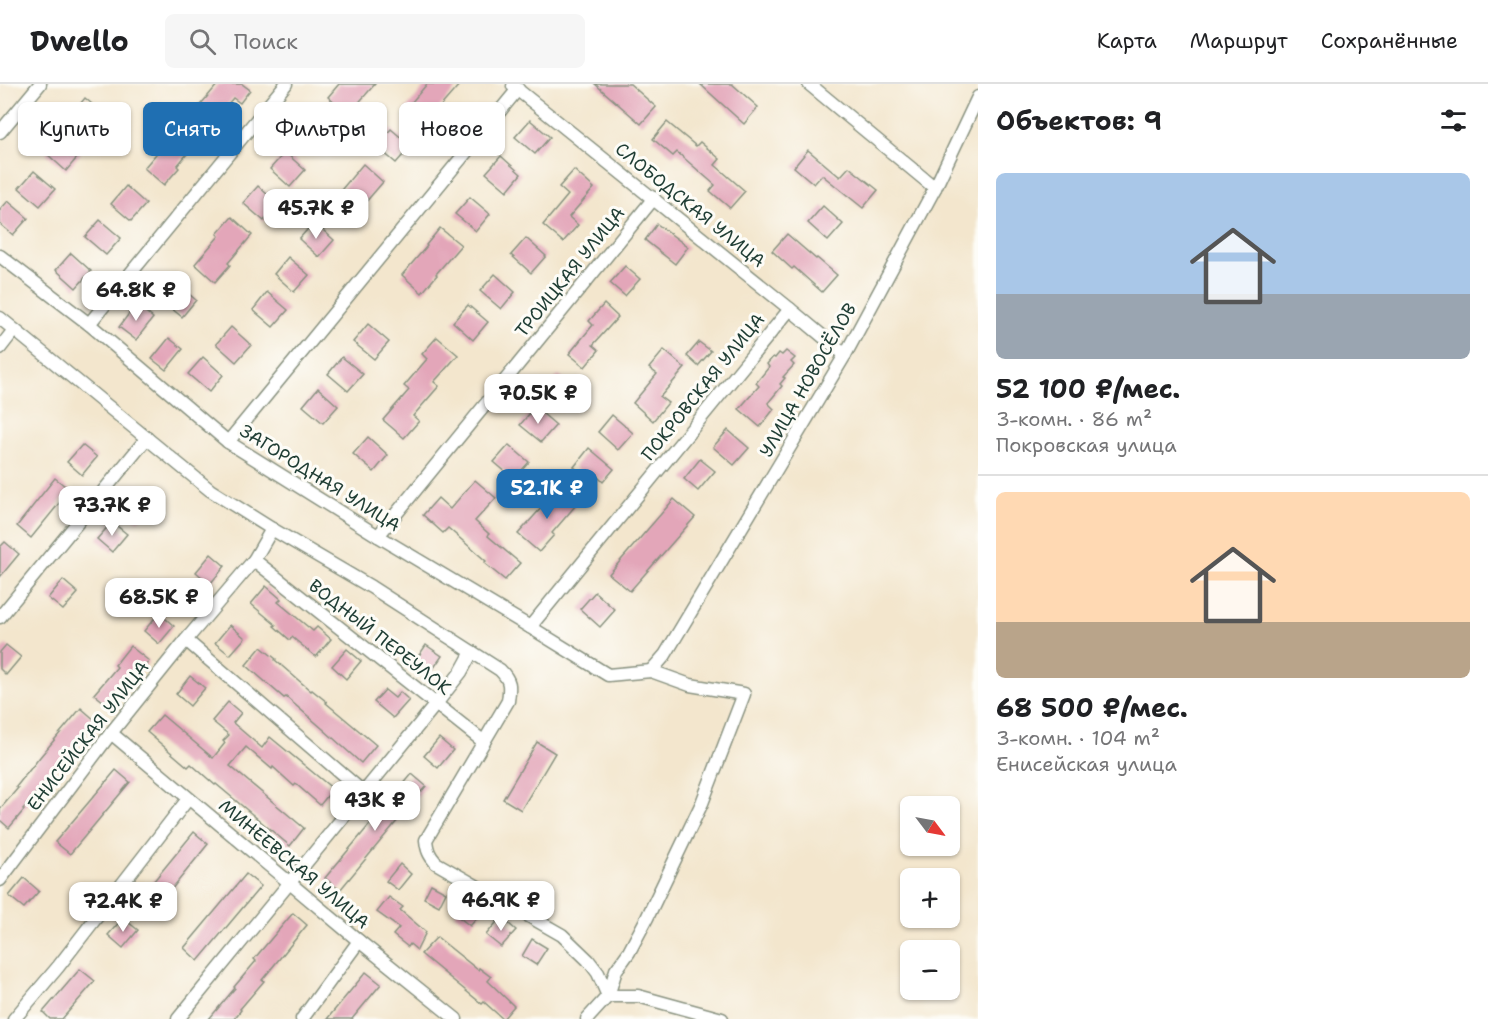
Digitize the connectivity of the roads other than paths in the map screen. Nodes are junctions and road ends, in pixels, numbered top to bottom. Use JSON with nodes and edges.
{"nodes":[{"id":1,"x":40,"y":84,"type":"edge"},
{"id":2,"x":286,"y":84,"type":"edge"},
{"id":3,"x":809,"y":84,"type":"edge"},
{"id":4,"x":514,"y":87,"type":"edge"},
{"id":5,"x":978,"y":97,"type":"edge"},
{"id":6,"x":0,"y":132,"type":"edge"},
{"id":7,"x":935,"y":188,"type":"junction"},
{"id":8,"x":654,"y":198,"type":"junction"},
{"id":9,"x":0,"y":256,"type":"edge"},
{"id":10,"x":790,"y":309,"type":"junction"},
{"id":11,"x":0,"y":318,"type":"edge"},
{"id":12,"x":89,"y":324,"type":"junction"},
{"id":13,"x":14,"y":330,"type":"junction"},
{"id":14,"x":0,"y":348,"type":"edge"},
{"id":15,"x":845,"y":356,"type":"junction"},
{"id":16,"x":147,"y":438,"type":"junction"},
{"id":17,"x":228,"y":442,"type":"junction"},
{"id":18,"x":272,"y":529,"type":"junction"},
{"id":19,"x":378,"y":537,"type":"junction"},
{"id":20,"x":254,"y":560,"type":"junction"},
{"id":21,"x":0,"y":617,"type":"edge"},
{"id":22,"x":530,"y":627,"type":"junction"},
{"id":23,"x":186,"y":640,"type":"junction"},
{"id":24,"x":472,"y":652,"type":"junction"},
{"id":25,"x":651,"y":671,"type":"junction"},
{"id":26,"x":436,"y":704,"type":"junction"},
{"id":27,"x":111,"y":733,"type":"junction"},
{"id":28,"x":484,"y":742,"type":"junction"},
{"id":29,"x":363,"y":792,"type":"junction"},
{"id":30,"x":188,"y":799,"type":"junction"},
{"id":31,"x":0,"y":880,"type":"edge"},
{"id":32,"x":290,"y":882,"type":"junction"},
{"id":33,"x":359,"y":941,"type":"junction"},
{"id":34,"x":608,"y":996,"type":"junction"},
{"id":35,"x":14,"y":1019,"type":"edge"},
{"id":36,"x":178,"y":1019,"type":"edge"},
{"id":37,"x":302,"y":1019,"type":"edge"},
{"id":38,"x":456,"y":1019,"type":"edge"},
{"id":39,"x":587,"y":1019,"type":"edge"},
{"id":40,"x":722,"y":1019,"type":"edge"}],
"edges":[{"from":1,"to":6,"type":"street"},
{"from":2,"to":12,"type":"street"},
{"from":3,"to":7,"type":"street"},
{"from":4,"to":8,"type":"street","name":"СЛОБОДСКАЯ УЛИЦА"},
{"from":4,"to":17,"type":"street"},
{"from":5,"to":7,"type":"street","name":"УЛИЦА НОВОСЁЛОВ"},
{"from":7,"to":15,"type":"street","name":"УЛИЦА НОВОСЁЛОВ"},
{"from":8,"to":10,"type":"street","name":"СЛОБОДСКАЯ УЛИЦА"},
{"from":8,"to":19,"type":"street","name":"ТРОИЦКАЯ УЛИЦА"},
{"from":9,"to":12,"type":"street","name":"ЗАГОРОДНАЯ УЛИЦА"},
{"from":10,"to":15,"type":"street","name":"СЛОБОДСКАЯ УЛИЦА"},
{"from":10,"to":22,"type":"street","name":"ПОКРОВСКАЯ УЛИЦА"},
{"from":11,"to":13,"type":"street"},
{"from":12,"to":17,"type":"street","name":"ЗАГОРОДНАЯ УЛИЦА"},
{"from":13,"to":14,"type":"street"},
{"from":13,"to":16,"type":"street"},
{"from":15,"to":25,"type":"street","name":"УЛИЦА НОВОСЁЛОВ"},
{"from":16,"to":18,"type":"street"},
{"from":16,"to":21,"type":"street"},
{"from":17,"to":19,"type":"street","name":"ЗАГОРОДНАЯ УЛИЦА"},
{"from":18,"to":20,"type":"street","name":"ЕНИСЕЙСКАЯ УЛИЦА"},
{"from":18,"to":24,"type":"street"},
{"from":19,"to":22,"type":"street","name":"ЗАГОРОДНАЯ УЛИЦА"},
{"from":20,"to":23,"type":"street","name":"ЕНИСЕЙСКАЯ УЛИЦА"},
{"from":20,"to":26,"type":"street","name":"ВОДНЫЙ ПЕРЕУЛОК"},
{"from":22,"to":25,"type":"street","name":"ЗАГОРОДНАЯ УЛИЦА"},
{"from":23,"to":27,"type":"street","name":"ЕНИСЕЙСКАЯ УЛИЦА"},
{"from":23,"to":29,"type":"street"},
{"from":24,"to":26,"type":"street"},
{"from":24,"to":28,"type":"street"},
{"from":25,"to":34,"type":"street"},
{"from":26,"to":28,"type":"street","name":"ВОДНЫЙ ПЕРЕУЛОК"},
{"from":26,"to":29,"type":"street"},
{"from":27,"to":30,"type":"street","name":"МИНЕЕВСКАЯ УЛИЦА"},
{"from":27,"to":31,"type":"street","name":"ЕНИСЕЙСКАЯ УЛИЦА"},
{"from":28,"to":34,"type":"street"},
{"from":29,"to":32,"type":"street"},
{"from":30,"to":32,"type":"street","name":"МИНЕЕВСКАЯ УЛИЦА"},
{"from":30,"to":35,"type":"street"},
{"from":32,"to":33,"type":"street","name":"МИНЕЕВСКАЯ УЛИЦА"},
{"from":32,"to":36,"type":"street"},
{"from":33,"to":37,"type":"street"},
{"from":33,"to":38,"type":"street","name":"МИНЕЕВСКАЯ УЛИЦА"},
{"from":34,"to":39,"type":"street"},
{"from":34,"to":40,"type":"street"}]}
